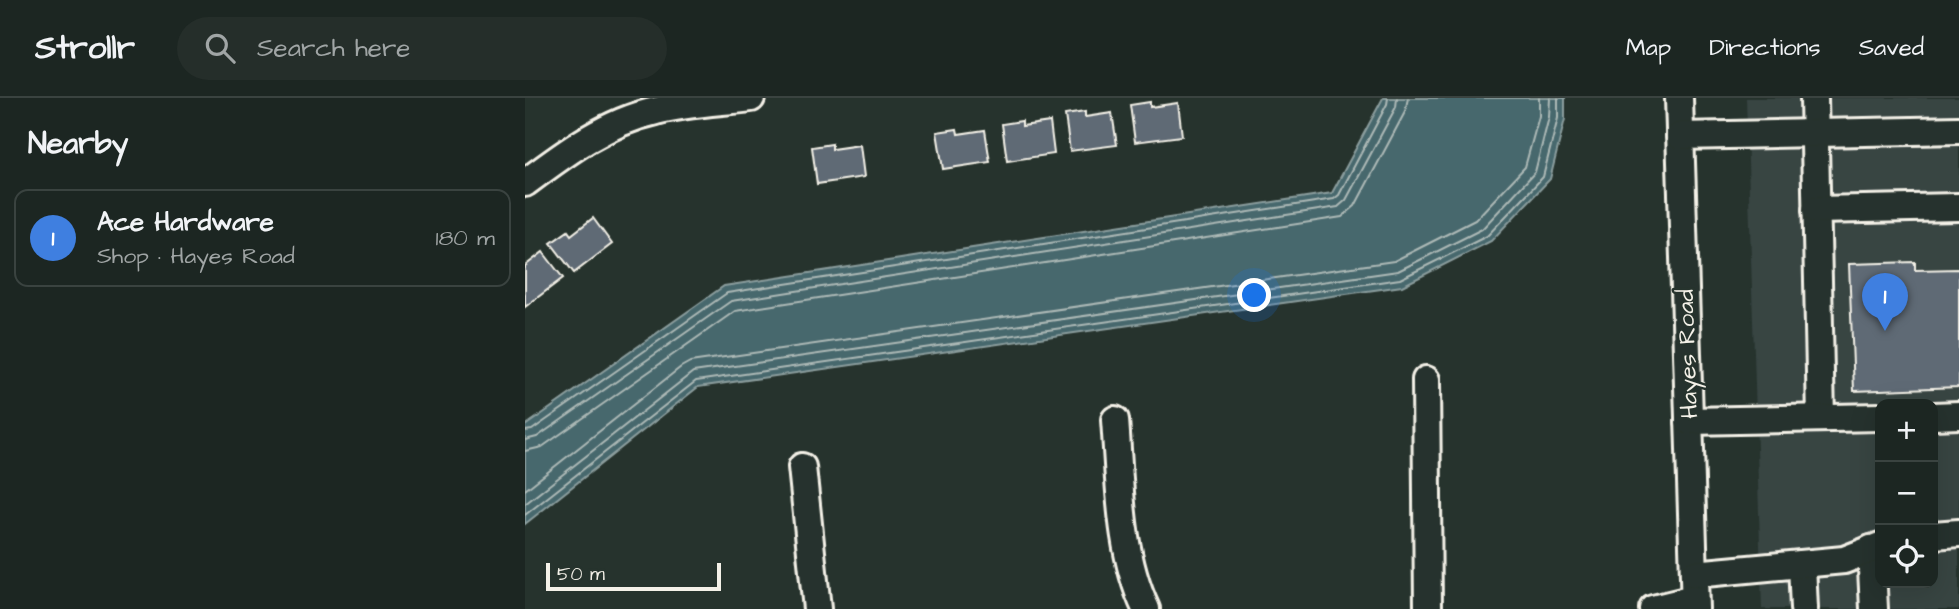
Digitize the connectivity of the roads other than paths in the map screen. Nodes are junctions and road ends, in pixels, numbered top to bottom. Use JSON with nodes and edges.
{"nodes":[{"id":1,"x":751,"y":98,"type":"edge"},
{"id":2,"x":1679,"y":98,"type":"edge"},
{"id":3,"x":1814,"y":98,"type":"edge"},
{"id":4,"x":1959,"y":130,"type":"edge"},
{"id":5,"x":1815,"y":133,"type":"junction"},
{"id":6,"x":1680,"y":136,"type":"junction"},
{"id":7,"x":525,"y":183,"type":"edge"},
{"id":8,"x":1959,"y":207,"type":"edge"},
{"id":9,"x":1816,"y":210,"type":"junction"},
{"id":10,"x":1426,"y":380,"type":"dead end"},
{"id":11,"x":1959,"y":415,"type":"edge"},
{"id":12,"x":1938,"y":416,"type":"edge"},
{"id":13,"x":1875,"y":417,"type":"edge"},
{"id":14,"x":1821,"y":418,"type":"junction"},
{"id":15,"x":1115,"y":420,"type":"dead end"},
{"id":16,"x":1689,"y":421,"type":"junction"},
{"id":17,"x":802,"y":467,"type":"dead end"},
{"id":18,"x":1959,"y":533,"type":"edge"},
{"id":19,"x":1938,"y":535,"type":"edge"},
{"id":20,"x":1875,"y":548,"type":"edge"},
{"id":21,"x":1802,"y":564,"type":"junction"},
{"id":22,"x":1694,"y":594,"type":"edge"},
{"id":23,"x":817,"y":609,"type":"edge"},
{"id":24,"x":1146,"y":609,"type":"edge"},
{"id":25,"x":1428,"y":609,"type":"edge"},
{"id":26,"x":1653,"y":609,"type":"edge"},
{"id":27,"x":1804,"y":609,"type":"edge"},
{"id":28,"x":1874,"y":609,"type":"edge"}],
"edges":[{"from":1,"to":7,"type":"street"},
{"from":2,"to":6,"type":"street","name":"Hayes Road"},
{"from":3,"to":5,"type":"street"},
{"from":4,"to":5,"type":"street"},
{"from":5,"to":6,"type":"street"},
{"from":5,"to":9,"type":"street"},
{"from":6,"to":16,"type":"street","name":"Hayes Road"},
{"from":8,"to":9,"type":"street"},
{"from":9,"to":14,"type":"street"},
{"from":10,"to":25,"type":"street"},
{"from":11,"to":12,"type":"street"},
{"from":13,"to":14,"type":"street"},
{"from":14,"to":16,"type":"street"},
{"from":15,"to":24,"type":"street"},
{"from":16,"to":22,"type":"street","name":"Hayes Road"},
{"from":17,"to":23,"type":"street"},
{"from":18,"to":19,"type":"street"},
{"from":20,"to":21,"type":"street"},
{"from":20,"to":28,"type":"street"},
{"from":21,"to":22,"type":"street"},
{"from":21,"to":27,"type":"street"},
{"from":22,"to":26,"type":"street"}]}
